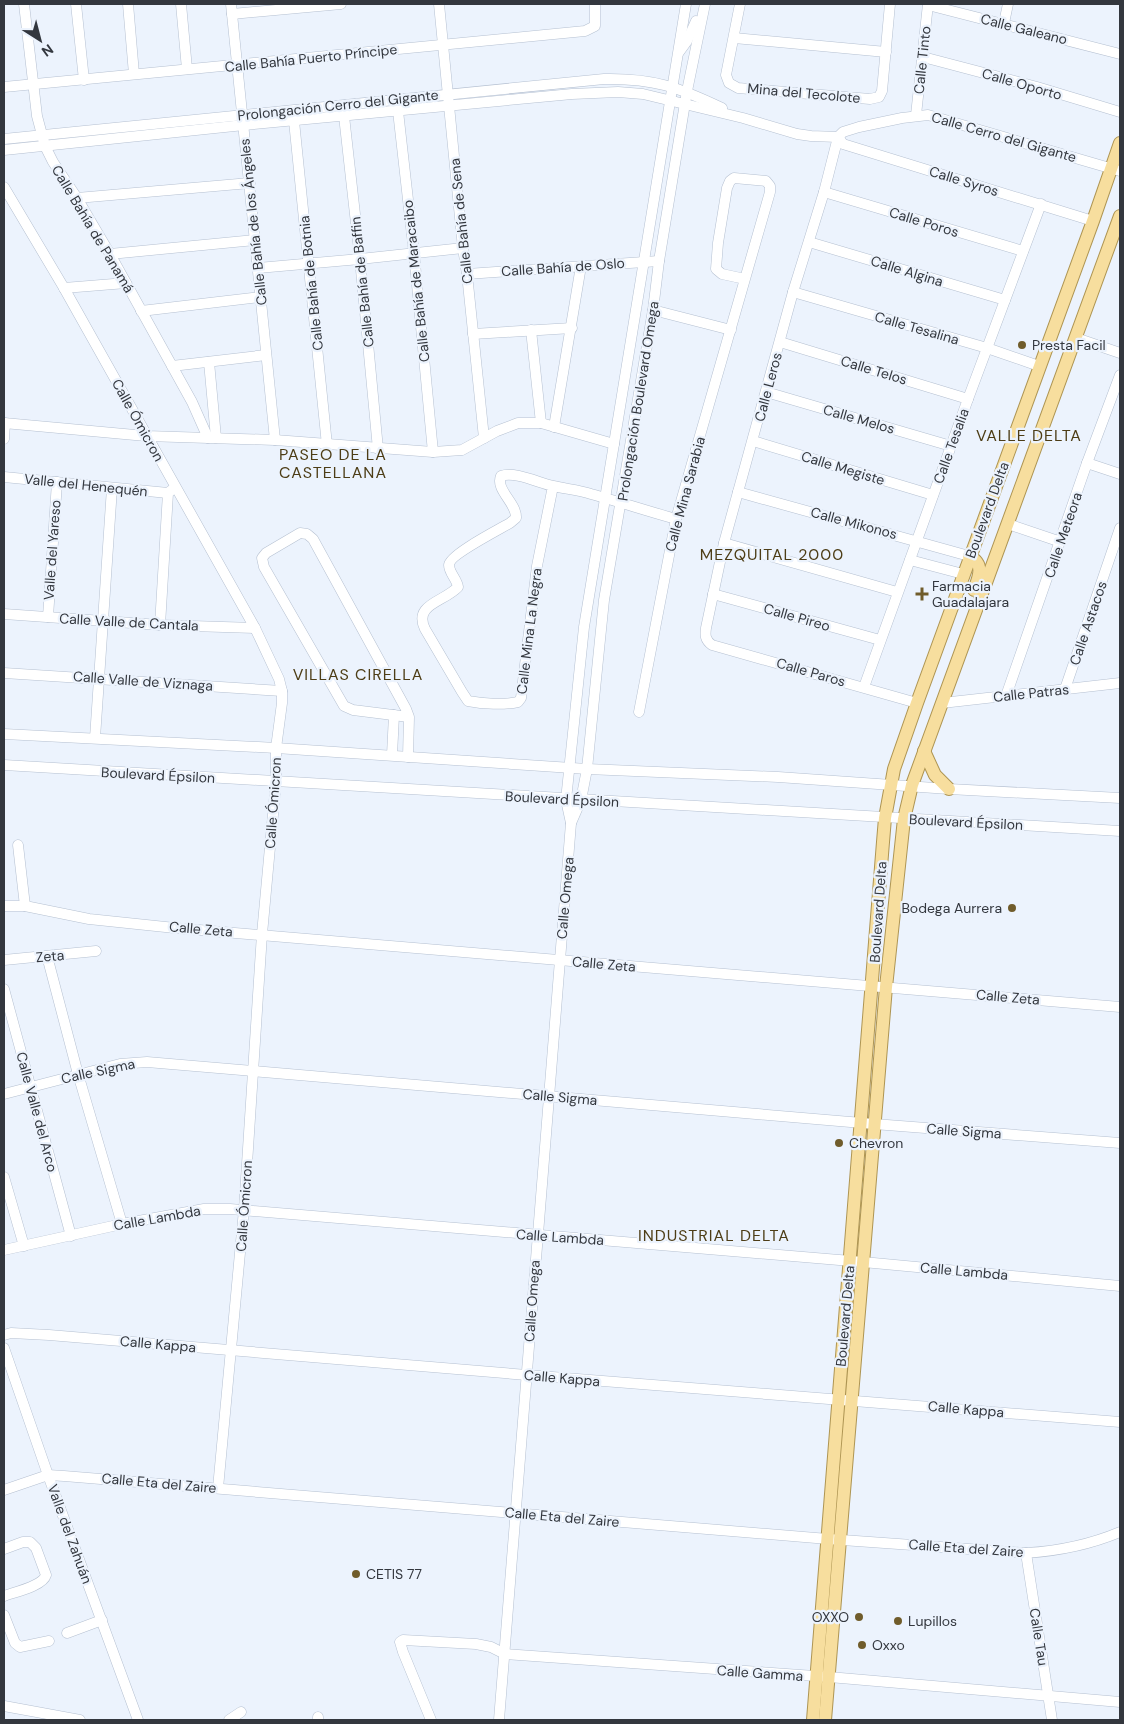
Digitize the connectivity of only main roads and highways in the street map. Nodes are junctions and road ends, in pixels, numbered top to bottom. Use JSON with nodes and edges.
{"nodes":[{"id":1,"x":1120,"y":143,"type":"edge"},
{"id":2,"x":1116,"y":169,"type":"edge"},
{"id":3,"x":1120,"y":216,"type":"edge"},
{"id":4,"x":970,"y":556,"type":"junction"},
{"id":5,"x":966,"y":634,"type":"junction"},
{"id":6,"x":924,"y":751,"type":"junction"},
{"id":7,"x":949,"y":789,"type":"road end"},
{"id":8,"x":868,"y":1124,"type":"junction"},
{"id":9,"x":845,"y":1399,"type":"junction"},
{"id":10,"x":823,"y":1677,"type":"junction"},
{"id":11,"x":813,"y":1720,"type":"edge"},
{"id":12,"x":825,"y":1720,"type":"edge"}],
"edges":[{"from":1,"to":2,"type":"main road","name":"Boulevard Delta"},
{"from":2,"to":4,"type":"main road","name":"Boulevard Delta"},
{"from":3,"to":5,"type":"main road","name":"Boulevard Delta"},
{"from":4,"to":5,"type":"main road"},
{"from":4,"to":8,"type":"main road","name":"Boulevard Delta"},
{"from":5,"to":6,"type":"main road","name":"Boulevard Delta"},
{"from":6,"to":7,"type":"main road"},
{"from":6,"to":8,"type":"main road","name":"Boulevard Delta"},
{"from":8,"to":9,"type":"main road","name":"Boulevard Delta"},
{"from":8,"to":9,"type":"main road","name":"Boulevard Delta"},
{"from":9,"to":10,"type":"main road","name":"Boulevard Delta"},
{"from":10,"to":11,"type":"main road","name":"Boulevard Delta"},
{"from":10,"to":12,"type":"main road","name":"Boulevard Delta"}]}
